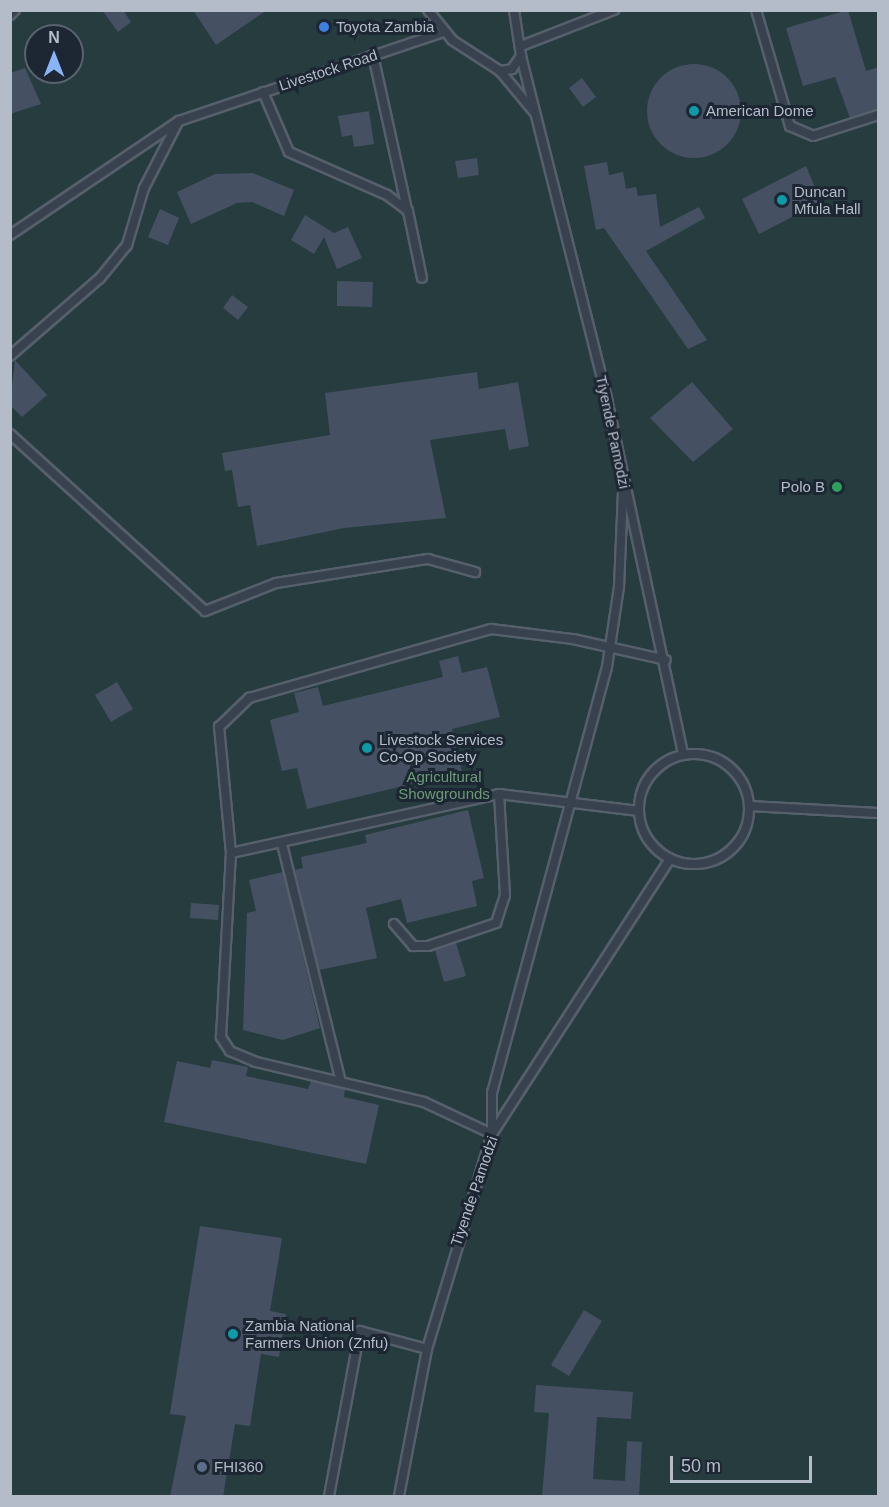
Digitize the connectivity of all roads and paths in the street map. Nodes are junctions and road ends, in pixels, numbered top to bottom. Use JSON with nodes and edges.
{"nodes":[{"id":1,"x":15,"y":10,"type":"edge"},
{"id":2,"x":428,"y":10,"type":"edge"},
{"id":3,"x":514,"y":10,"type":"edge"},
{"id":4,"x":614,"y":10,"type":"edge"},
{"id":5,"x":756,"y":10,"type":"edge"},
{"id":6,"x":10,"y":15,"type":"edge"},
{"id":7,"x":442,"y":32,"type":"junction"},
{"id":8,"x":522,"y":46,"type":"junction"},
{"id":9,"x":373,"y":55,"type":"junction"},
{"id":10,"x":521,"y":56,"type":"junction"},
{"id":11,"x":500,"y":72,"type":"junction"},
{"id":12,"x":263,"y":92,"type":"junction"},
{"id":13,"x":535,"y":113,"type":"junction"},
{"id":14,"x":879,"y":115,"type":"edge"},
{"id":15,"x":179,"y":121,"type":"junction"},
{"id":16,"x":408,"y":211,"type":"junction"},
{"id":17,"x":10,"y":236,"type":"edge"},
{"id":18,"x":422,"y":279,"type":"dead end"},
{"id":19,"x":10,"y":356,"type":"edge"},
{"id":20,"x":10,"y":434,"type":"edge"},
{"id":21,"x":624,"y":484,"type":"junction"},
{"id":22,"x":475,"y":572,"type":"dead end"},
{"id":23,"x":611,"y":645,"type":"junction"},
{"id":24,"x":666,"y":660,"type":"junction"},
{"id":25,"x":683,"y":754,"type":"junction"},
{"id":26,"x":499,"y":794,"type":"junction"},
{"id":27,"x":573,"y":799,"type":"junction"},
{"id":28,"x":748,"y":806,"type":"junction"},
{"id":29,"x":639,"y":811,"type":"junction"},
{"id":30,"x":879,"y":813,"type":"edge"},
{"id":31,"x":282,"y":844,"type":"junction"},
{"id":32,"x":231,"y":853,"type":"junction"},
{"id":33,"x":670,"y":859,"type":"junction"},
{"id":34,"x":394,"y":924,"type":"dead end"},
{"id":35,"x":340,"y":1078,"type":"junction"},
{"id":36,"x":492,"y":1134,"type":"junction"},
{"id":37,"x":427,"y":1349,"type":"junction"},
{"id":38,"x":328,"y":1497,"type":"edge"},
{"id":39,"x":399,"y":1497,"type":"edge"}],
"edges":[{"from":1,"to":6,"type":"lane"},
{"from":2,"to":7,"type":"lane"},
{"from":3,"to":8,"type":"lane","name":"Tiyende Pamodzi"},
{"from":4,"to":8,"type":"lane"},
{"from":5,"to":14,"type":"lane"},
{"from":7,"to":9,"type":"lane","name":"Livestock Road"},
{"from":7,"to":11,"type":"lane","name":"Tiyende Pamodzi"},
{"from":8,"to":10,"type":"lane","name":"Tiyende Pamodzi"},
{"from":9,"to":12,"type":"lane","name":"Livestock Road"},
{"from":9,"to":16,"type":"lane"},
{"from":10,"to":11,"type":"lane"},
{"from":10,"to":13,"type":"lane","name":"Tiyende Pamodzi"},
{"from":11,"to":13,"type":"lane","name":"Tiyende Pamodzi"},
{"from":12,"to":15,"type":"lane","name":"Livestock Road"},
{"from":12,"to":16,"type":"lane"},
{"from":13,"to":21,"type":"lane","name":"Tiyende Pamodzi"},
{"from":15,"to":17,"type":"lane","name":"Livestock Road"},
{"from":15,"to":19,"type":"lane"},
{"from":16,"to":18,"type":"lane"},
{"from":20,"to":22,"type":"lane"},
{"from":21,"to":23,"type":"lane"},
{"from":21,"to":24,"type":"lane","name":"Tiyende Pamodzi"},
{"from":23,"to":24,"type":"lane"},
{"from":23,"to":27,"type":"lane"},
{"from":23,"to":32,"type":"lane"},
{"from":24,"to":25,"type":"lane","name":"Tiyende Pamodzi"},
{"from":25,"to":28,"type":"lane"},
{"from":25,"to":29,"type":"lane"},
{"from":26,"to":27,"type":"lane"},
{"from":26,"to":31,"type":"lane"},
{"from":26,"to":34,"type":"lane"},
{"from":27,"to":29,"type":"lane"},
{"from":27,"to":36,"type":"lane"},
{"from":28,"to":30,"type":"lane"},
{"from":28,"to":33,"type":"lane"},
{"from":29,"to":33,"type":"lane"},
{"from":31,"to":32,"type":"lane"},
{"from":31,"to":35,"type":"lane"},
{"from":32,"to":35,"type":"lane"},
{"from":33,"to":36,"type":"lane","name":"Tiyende Pamodzi"},
{"from":35,"to":36,"type":"lane"},
{"from":36,"to":37,"type":"lane","name":"Tiyende Pamodzi"},
{"from":37,"to":38,"type":"lane"},
{"from":37,"to":39,"type":"lane","name":"Tiyende Pamodzi"}]}
